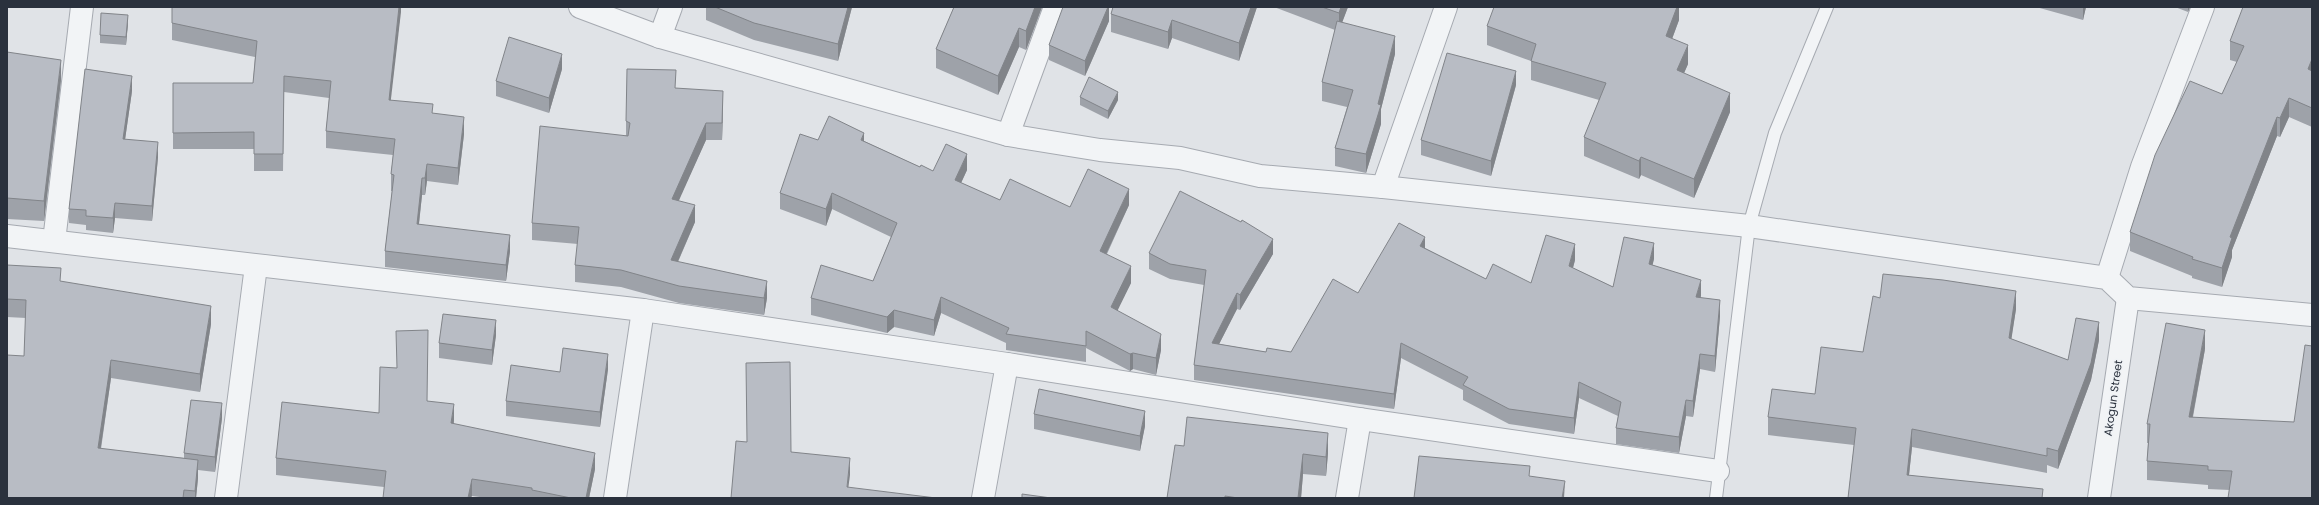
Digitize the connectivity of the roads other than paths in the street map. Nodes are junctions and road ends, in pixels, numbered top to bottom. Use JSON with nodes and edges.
{"nodes":[{"id":1,"x":82,"y":7,"type":"edge"},
{"id":2,"x":580,"y":7,"type":"edge"},
{"id":3,"x":671,"y":7,"type":"edge"},
{"id":4,"x":1055,"y":7,"type":"edge"},
{"id":5,"x":1446,"y":7,"type":"edge"},
{"id":6,"x":1827,"y":7,"type":"edge"},
{"id":7,"x":2203,"y":7,"type":"edge"},
{"id":8,"x":660,"y":37,"type":"junction"},
{"id":9,"x":1008,"y":135,"type":"junction"},
{"id":10,"x":1383,"y":187,"type":"junction"},
{"id":11,"x":1749,"y":226,"type":"junction"},
{"id":12,"x":7,"y":236,"type":"edge"},
{"id":13,"x":54,"y":241,"type":"junction"},
{"id":14,"x":256,"y":266,"type":"junction"},
{"id":15,"x":2107,"y":278,"type":"junction"},
{"id":16,"x":2128,"y":298,"type":"junction"},
{"id":17,"x":643,"y":310,"type":"junction"},
{"id":18,"x":2312,"y":315,"type":"edge"},
{"id":19,"x":1007,"y":364,"type":"junction"},
{"id":20,"x":1360,"y":419,"type":"junction"},
{"id":21,"x":1718,"y":470,"type":"junction"},
{"id":22,"x":226,"y":498,"type":"edge"},
{"id":23,"x":614,"y":498,"type":"edge"},
{"id":24,"x":983,"y":498,"type":"edge"},
{"id":25,"x":1347,"y":498,"type":"edge"},
{"id":26,"x":1716,"y":498,"type":"edge"},
{"id":27,"x":2099,"y":498,"type":"edge"}],
"edges":[{"from":1,"to":13,"type":"street"},
{"from":2,"to":8,"type":"street"},
{"from":3,"to":8,"type":"street"},
{"from":4,"to":9,"type":"street"},
{"from":5,"to":10,"type":"street"},
{"from":6,"to":11,"type":"lane"},
{"from":7,"to":15,"type":"street"},
{"from":8,"to":9,"type":"street"},
{"from":9,"to":10,"type":"street"},
{"from":10,"to":11,"type":"street"},
{"from":11,"to":15,"type":"street"},
{"from":11,"to":21,"type":"lane"},
{"from":12,"to":13,"type":"street"},
{"from":13,"to":14,"type":"street"},
{"from":14,"to":17,"type":"street"},
{"from":14,"to":22,"type":"street"},
{"from":15,"to":16,"type":"street"},
{"from":16,"to":18,"type":"street"},
{"from":16,"to":27,"type":"street","name":"Akogun Street"},
{"from":17,"to":19,"type":"street"},
{"from":17,"to":23,"type":"street"},
{"from":19,"to":20,"type":"street"},
{"from":19,"to":24,"type":"street"},
{"from":20,"to":21,"type":"street"},
{"from":20,"to":25,"type":"street"},
{"from":21,"to":26,"type":"lane"}]}
